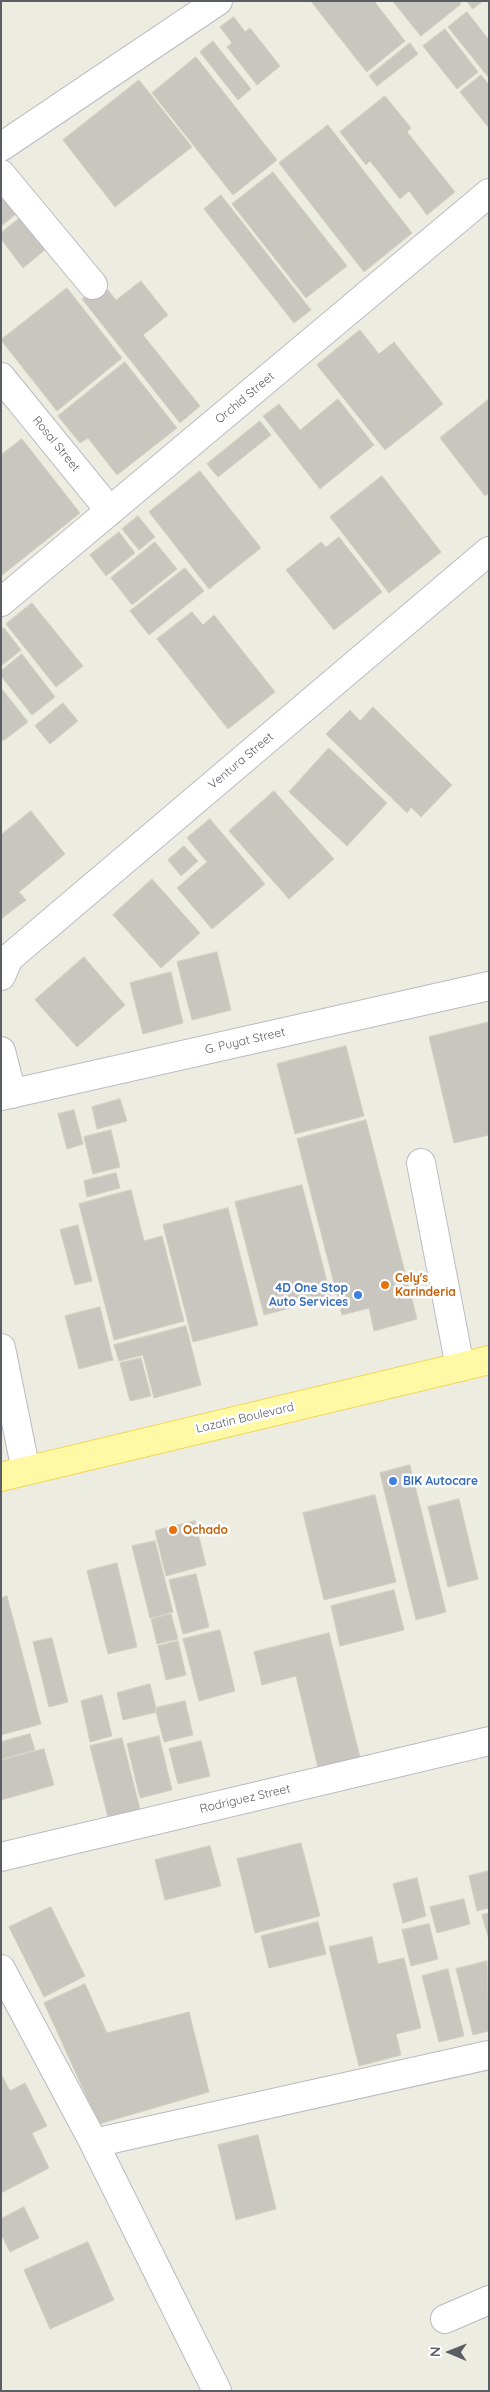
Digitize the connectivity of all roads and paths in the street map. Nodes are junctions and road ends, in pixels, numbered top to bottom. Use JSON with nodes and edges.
{"nodes":[{"id":1,"x":218,"y":1,"type":"edge"},
{"id":2,"x":1,"y":146,"type":"edge"},
{"id":3,"x":1,"y":174,"type":"edge"},
{"id":4,"x":489,"y":193,"type":"edge"},
{"id":5,"x":93,"y":285,"type":"dead end"},
{"id":6,"x":1,"y":377,"type":"edge"},
{"id":7,"x":110,"y":511,"type":"junction"},
{"id":8,"x":489,"y":551,"type":"edge"},
{"id":9,"x":1,"y":602,"type":"edge"},
{"id":10,"x":1,"y":976,"type":"edge"},
{"id":11,"x":489,"y":986,"type":"edge"},
{"id":12,"x":1,"y":1051,"type":"edge"},
{"id":13,"x":6,"y":1095,"type":"edge"},
{"id":14,"x":421,"y":1163,"type":"dead end"},
{"id":15,"x":1,"y":1348,"type":"edge"},
{"id":16,"x":489,"y":1360,"type":"edge"},
{"id":17,"x":460,"y":1367,"type":"junction"},
{"id":18,"x":14,"y":1474,"type":"edge"},
{"id":19,"x":489,"y":1741,"type":"edge"},
{"id":20,"x":1,"y":1857,"type":"edge"},
{"id":21,"x":1,"y":1969,"type":"edge"},
{"id":22,"x":489,"y":2055,"type":"edge"},
{"id":23,"x":94,"y":2142,"type":"junction"},
{"id":24,"x":489,"y":2300,"type":"edge"},
{"id":25,"x":445,"y":2319,"type":"dead end"},
{"id":26,"x":217,"y":2391,"type":"edge"}],
"edges":[{"from":1,"to":2,"type":"street"},
{"from":3,"to":5,"type":"street"},
{"from":4,"to":7,"type":"street","name":"Orchid Street"},
{"from":6,"to":7,"type":"street","name":"Rosal Street"},
{"from":7,"to":9,"type":"street","name":"Orchid Street"},
{"from":8,"to":10,"type":"street","name":"Ventura Street"},
{"from":11,"to":13,"type":"street","name":"G. Puyat Street"},
{"from":12,"to":13,"type":"street"},
{"from":14,"to":17,"type":"street"},
{"from":15,"to":18,"type":"street"},
{"from":16,"to":17,"type":"main road","name":"Lazatin Boulevard"},
{"from":17,"to":18,"type":"main road","name":"Lazatin Boulevard"},
{"from":19,"to":20,"type":"street","name":"Rodriguez Street"},
{"from":21,"to":23,"type":"street"},
{"from":22,"to":23,"type":"street"},
{"from":23,"to":26,"type":"street"},
{"from":24,"to":25,"type":"street"}]}
